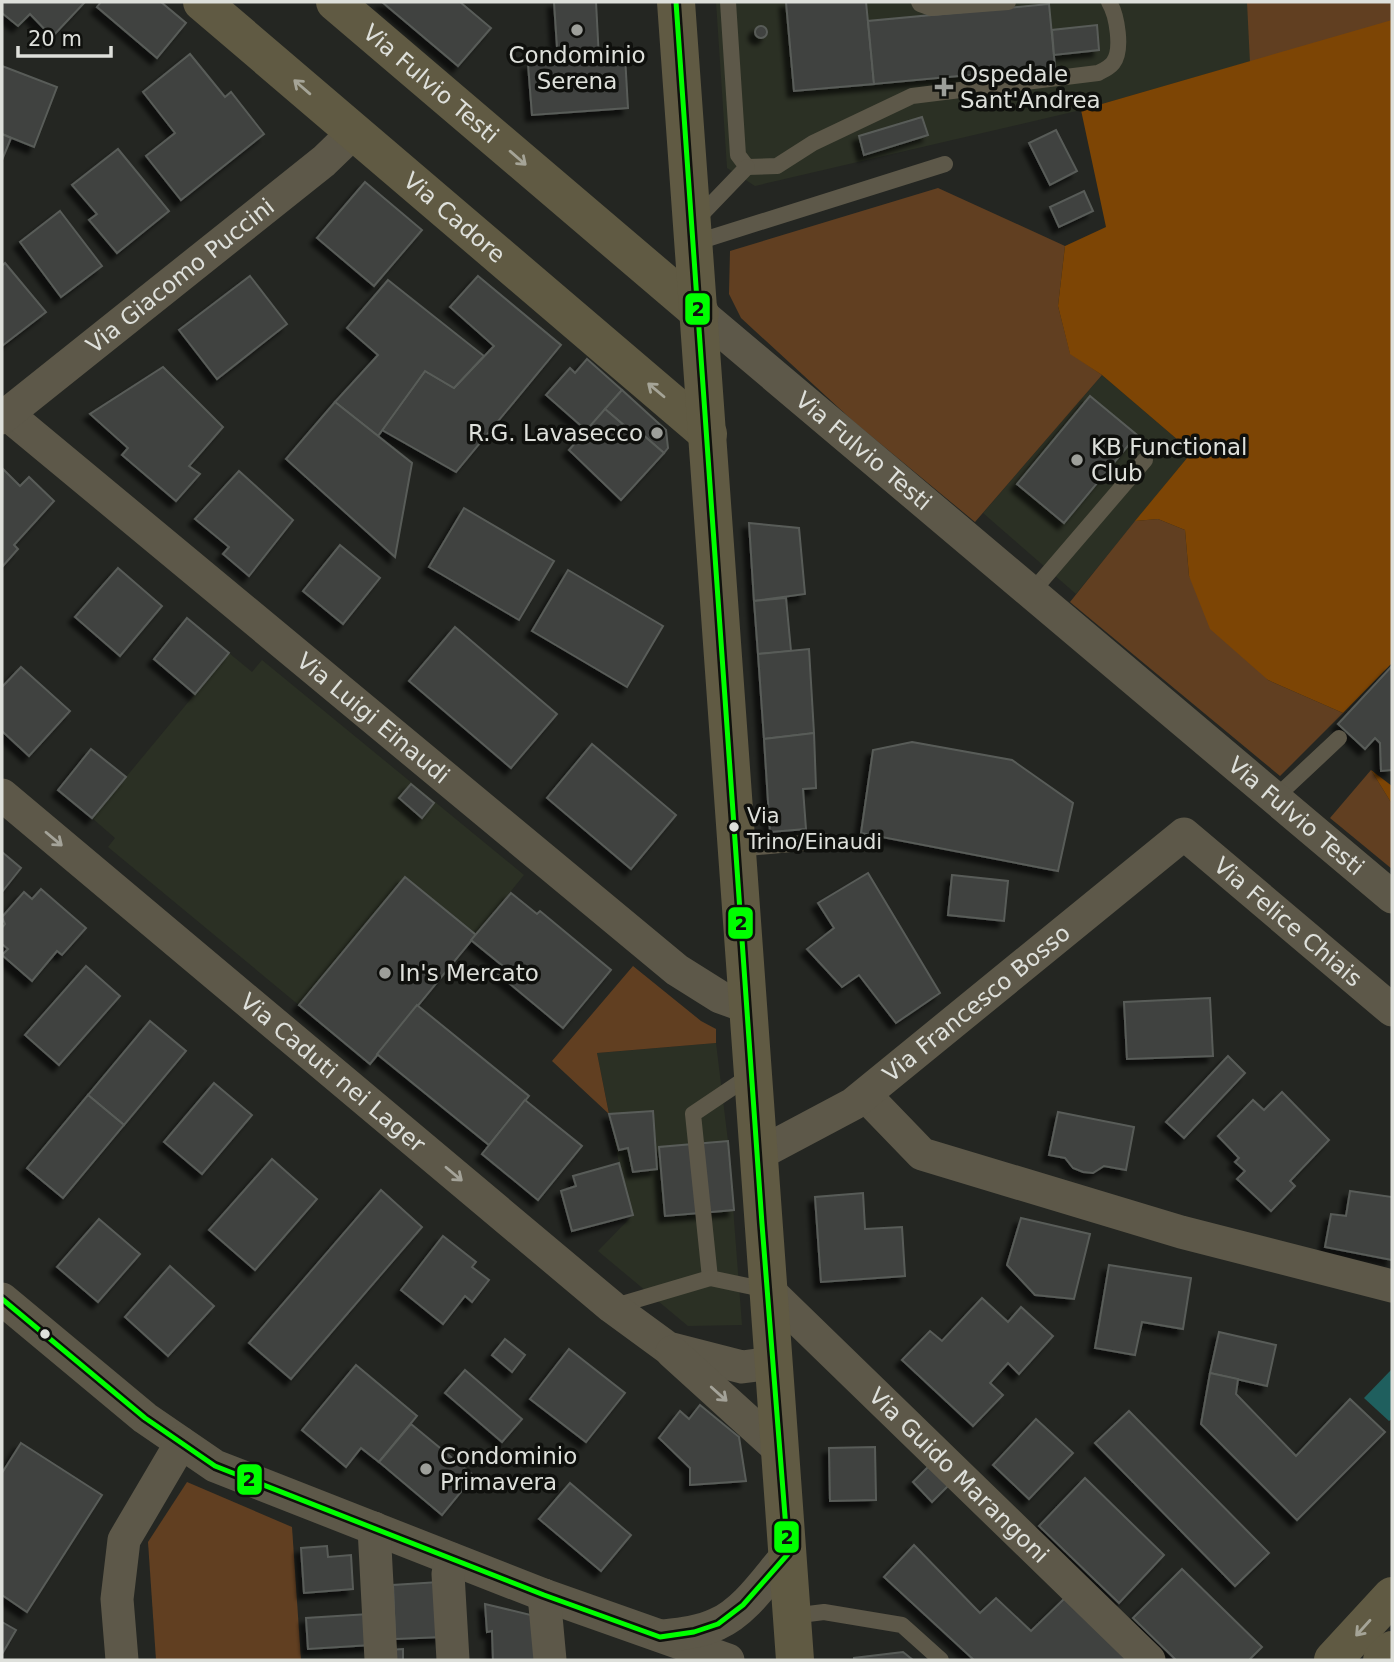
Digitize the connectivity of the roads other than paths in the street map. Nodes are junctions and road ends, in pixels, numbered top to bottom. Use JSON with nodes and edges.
{"nodes":[{"id":1,"x":201,"y":2,"type":"edge"},
{"id":2,"x":335,"y":2,"type":"edge"},
{"id":3,"x":676,"y":2,"type":"edge"},
{"id":4,"x":728,"y":2,"type":"edge"},
{"id":5,"x":919,"y":2,"type":"edge"},
{"id":6,"x":1008,"y":2,"type":"edge"},
{"id":7,"x":1109,"y":2,"type":"edge"},
{"id":8,"x":354,"y":132,"type":"junction"},
{"id":9,"x":945,"y":164,"type":"dead end"},
{"id":10,"x":747,"y":167,"type":"junction"},
{"id":11,"x":694,"y":233,"type":"junction"},
{"id":12,"x":700,"y":313,"type":"junction"},
{"id":13,"x":4,"y":416,"type":"edge"},
{"id":14,"x":708,"y":434,"type":"junction"},
{"id":15,"x":1144,"y":460,"type":"dead end"},
{"id":16,"x":1031,"y":593,"type":"junction"},
{"id":17,"x":1339,"y":738,"type":"dead end"},
{"id":18,"x":2,"y":795,"type":"edge"},
{"id":19,"x":1275,"y":798,"type":"junction"},
{"id":20,"x":1184,"y":834,"type":"joint"},
{"id":21,"x":825,"y":841,"type":"dead end"},
{"id":22,"x":737,"y":849,"type":"junction"},
{"id":23,"x":1392,"y":897,"type":"edge"},
{"id":24,"x":748,"y":1007,"type":"junction"},
{"id":25,"x":1392,"y":1010,"type":"edge"},
{"id":26,"x":753,"y":1074,"type":"junction"},
{"id":27,"x":865,"y":1095,"type":"junction"},
{"id":28,"x":757,"y":1155,"type":"junction"},
{"id":29,"x":710,"y":1278,"type":"junction"},
{"id":30,"x":1392,"y":1286,"type":"edge"},
{"id":31,"x":768,"y":1290,"type":"junction"},
{"id":32,"x":2,"y":1299,"type":"edge"},
{"id":33,"x":612,"y":1307,"type":"junction"},
{"id":34,"x":668,"y":1349,"type":"junction"},
{"id":35,"x":773,"y":1363,"type":"junction"},
{"id":36,"x":181,"y":1443,"type":"junction"},
{"id":37,"x":780,"y":1450,"type":"junction"},
{"id":38,"x":374,"y":1528,"type":"junction"},
{"id":39,"x":788,"y":1555,"type":"junction"},
{"id":40,"x":451,"y":1559,"type":"junction"},
{"id":41,"x":544,"y":1595,"type":"junction"},
{"id":42,"x":1392,"y":1595,"type":"edge"},
{"id":43,"x":792,"y":1616,"type":"junction"},
{"id":44,"x":660,"y":1637,"type":"junction"},
{"id":45,"x":1392,"y":1650,"type":"edge"},
{"id":46,"x":122,"y":1660,"type":"edge"},
{"id":47,"x":381,"y":1660,"type":"edge"},
{"id":48,"x":453,"y":1660,"type":"edge"},
{"id":49,"x":551,"y":1660,"type":"edge"},
{"id":50,"x":728,"y":1660,"type":"edge"},
{"id":51,"x":794,"y":1660,"type":"edge"},
{"id":52,"x":941,"y":1660,"type":"edge"},
{"id":53,"x":1149,"y":1660,"type":"edge"},
{"id":54,"x":1333,"y":1660,"type":"edge"},
{"id":55,"x":1382,"y":1660,"type":"edge"}],
"edges":[{"from":8,"to":1,"type":"main road","name":"Via Cadore","one_way":true},
{"from":2,"to":12,"type":"main road","name":"Via Fulvio Testi","one_way":true},
{"from":3,"to":11,"type":"main road"},
{"from":4,"to":10,"type":"lane"},
{"from":5,"to":6,"type":"lane"},
{"from":7,"to":10,"type":"lane"},
{"from":8,"to":13,"type":"street","name":"Via Giacomo Puccini"},
{"from":14,"to":8,"type":"main road","name":"Via Cadore","one_way":true},
{"from":9,"to":11,"type":"lane"},
{"from":10,"to":11,"type":"lane"},
{"from":11,"to":12,"type":"main road"},
{"from":12,"to":14,"type":"main road"},
{"from":12,"to":16,"type":"street","name":"Via Fulvio Testi"},
{"from":13,"to":24,"type":"street","name":"Via Luigi Einaudi"},
{"from":14,"to":22,"type":"main road"},
{"from":15,"to":16,"type":"lane"},
{"from":16,"to":19,"type":"street","name":"Via Fulvio Testi"},
{"from":17,"to":19,"type":"lane"},
{"from":18,"to":33,"type":"street","name":"Via Caduti nei Lager","one_way":true},
{"from":19,"to":23,"type":"street","name":"Via Fulvio Testi"},
{"from":20,"to":25,"type":"street","name":"Via Felice Chiais"},
{"from":20,"to":27,"type":"street","name":"Via Francesco Bosso"},
{"from":21,"to":22,"type":"lane"},
{"from":22,"to":24,"type":"main road"},
{"from":24,"to":26,"type":"main road"},
{"from":26,"to":28,"type":"main road"},
{"from":26,"to":29,"type":"lane"},
{"from":27,"to":28,"type":"street","name":"Via Francesco Bosso"},
{"from":27,"to":30,"type":"street"},
{"from":28,"to":31,"type":"main road"},
{"from":29,"to":31,"type":"lane"},
{"from":29,"to":33,"type":"lane"},
{"from":31,"to":35,"type":"main road"},
{"from":31,"to":53,"type":"street","name":"Via Guido Marangoni"},
{"from":32,"to":36,"type":"street"},
{"from":33,"to":34,"type":"street","name":"Via Caduti nei Lager"},
{"from":34,"to":35,"type":"street","name":"Via Caduti nei Lager"},
{"from":34,"to":37,"type":"street","name":"Via Caduti nei Lager","one_way":true},
{"from":35,"to":37,"type":"main road"},
{"from":36,"to":38,"type":"street"},
{"from":36,"to":46,"type":"street"},
{"from":37,"to":39,"type":"main road"},
{"from":38,"to":40,"type":"street"},
{"from":38,"to":47,"type":"street"},
{"from":39,"to":43,"type":"main road"},
{"from":39,"to":44,"type":"street"},
{"from":40,"to":41,"type":"street"},
{"from":40,"to":48,"type":"street"},
{"from":41,"to":44,"type":"street"},
{"from":41,"to":49,"type":"street"},
{"from":42,"to":54,"type":"main road","one_way":true},
{"from":43,"to":51,"type":"main road"},
{"from":43,"to":52,"type":"lane"},
{"from":44,"to":50,"type":"street"},
{"from":45,"to":55,"type":"main road"}]}
